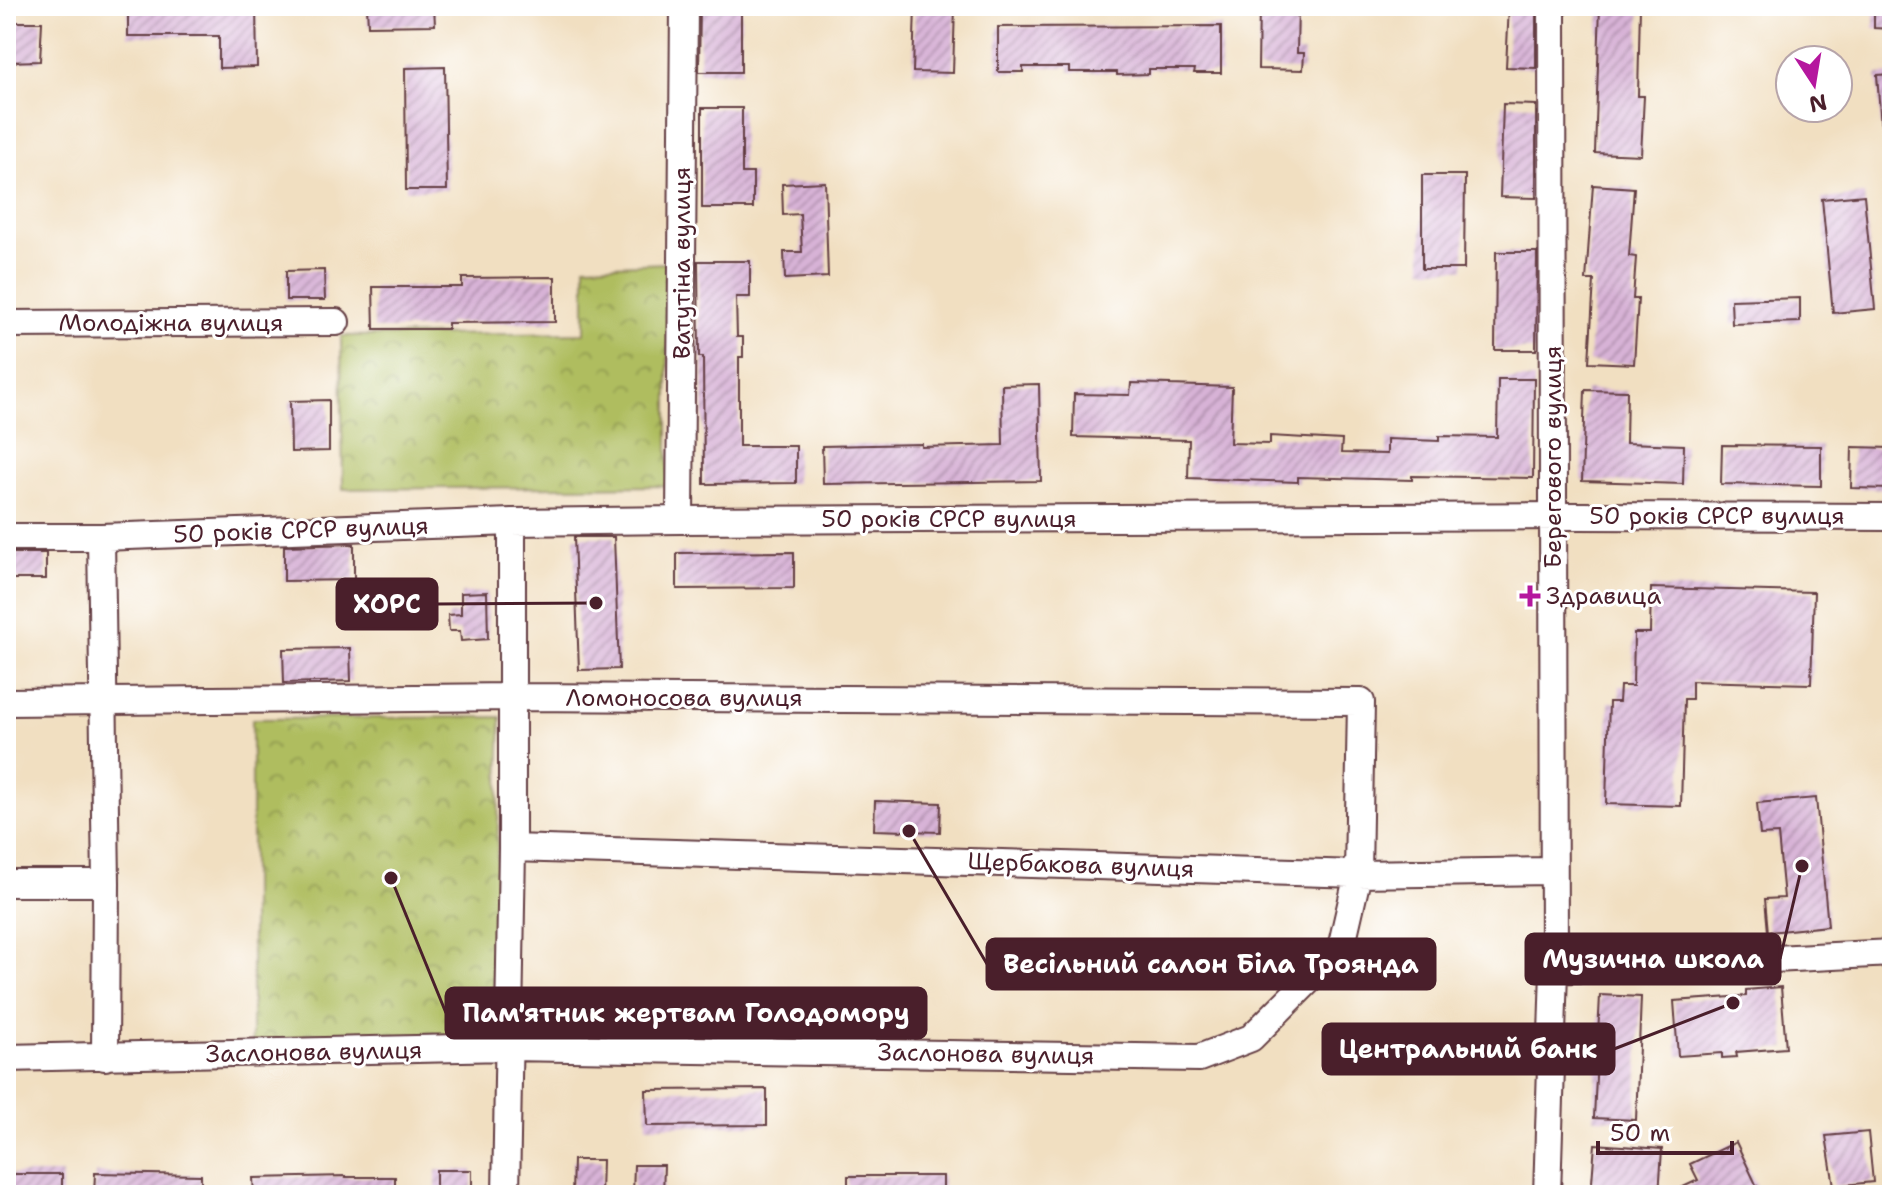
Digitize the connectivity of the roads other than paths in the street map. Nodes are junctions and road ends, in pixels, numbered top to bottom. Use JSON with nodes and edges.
{"nodes":[{"id":1,"x":684,"y":6,"type":"edge"},
{"id":2,"x":1552,"y":6,"type":"edge"},
{"id":3,"x":336,"y":322,"type":"dead end"},
{"id":4,"x":6,"y":324,"type":"edge"},
{"id":5,"x":1553,"y":516,"type":"junction"},
{"id":6,"x":1892,"y":517,"type":"edge"},
{"id":7,"x":680,"y":520,"type":"junction"},
{"id":8,"x":512,"y":522,"type":"junction"},
{"id":9,"x":6,"y":537,"type":"edge"},
{"id":10,"x":101,"y":537,"type":"junction"},
{"id":11,"x":513,"y":697,"type":"junction"},
{"id":12,"x":103,"y":701,"type":"junction"},
{"id":13,"x":6,"y":702,"type":"edge"},
{"id":14,"x":512,"y":848,"type":"junction"},
{"id":15,"x":1553,"y":871,"type":"junction"},
{"id":16,"x":1358,"y":874,"type":"junction"},
{"id":17,"x":6,"y":883,"type":"edge"},
{"id":18,"x":106,"y":883,"type":"junction"},
{"id":19,"x":1892,"y":953,"type":"edge"},
{"id":20,"x":1554,"y":970,"type":"junction"},
{"id":21,"x":507,"y":1047,"type":"junction"},
{"id":22,"x":105,"y":1057,"type":"junction"},
{"id":23,"x":6,"y":1058,"type":"edge"},
{"id":24,"x":506,"y":1195,"type":"edge"},
{"id":25,"x":1547,"y":1195,"type":"edge"}],
"edges":[{"from":1,"to":7,"type":"street","name":"Ватутіна вулиця"},
{"from":2,"to":5,"type":"street","name":"Берегового вулиця"},
{"from":3,"to":4,"type":"street","name":"Молодіжна вулиця"},
{"from":5,"to":6,"type":"street","name":"50 років СРСР вулиця"},
{"from":5,"to":7,"type":"street","name":"50 років СРСР вулиця"},
{"from":5,"to":15,"type":"street","name":"Берегового вулиця"},
{"from":7,"to":8,"type":"street","name":"50 років СРСР вулиця"},
{"from":8,"to":10,"type":"street","name":"50 років СРСР вулиця"},
{"from":8,"to":11,"type":"street"},
{"from":9,"to":10,"type":"street","name":"50 років СРСР вулиця"},
{"from":10,"to":12,"type":"street"},
{"from":11,"to":12,"type":"street","name":"Ломоносова вулиця"},
{"from":11,"to":14,"type":"street"},
{"from":11,"to":16,"type":"street","name":"Ломоносова вулиця"},
{"from":12,"to":13,"type":"street","name":"Ломоносова вулиця"},
{"from":12,"to":18,"type":"street"},
{"from":14,"to":16,"type":"street","name":"Щербакова вулиця"},
{"from":14,"to":21,"type":"street"},
{"from":15,"to":16,"type":"street","name":"Щербакова вулиця"},
{"from":15,"to":20,"type":"street","name":"Берегового вулиця"},
{"from":16,"to":21,"type":"street","name":"Заслонова вулиця"},
{"from":17,"to":18,"type":"street"},
{"from":18,"to":22,"type":"street"},
{"from":19,"to":20,"type":"street"},
{"from":20,"to":25,"type":"street","name":"Берегового вулиця"},
{"from":21,"to":22,"type":"street","name":"Заслонова вулиця"},
{"from":21,"to":24,"type":"street"},
{"from":22,"to":23,"type":"street","name":"Заслонова вулиця"}]}
